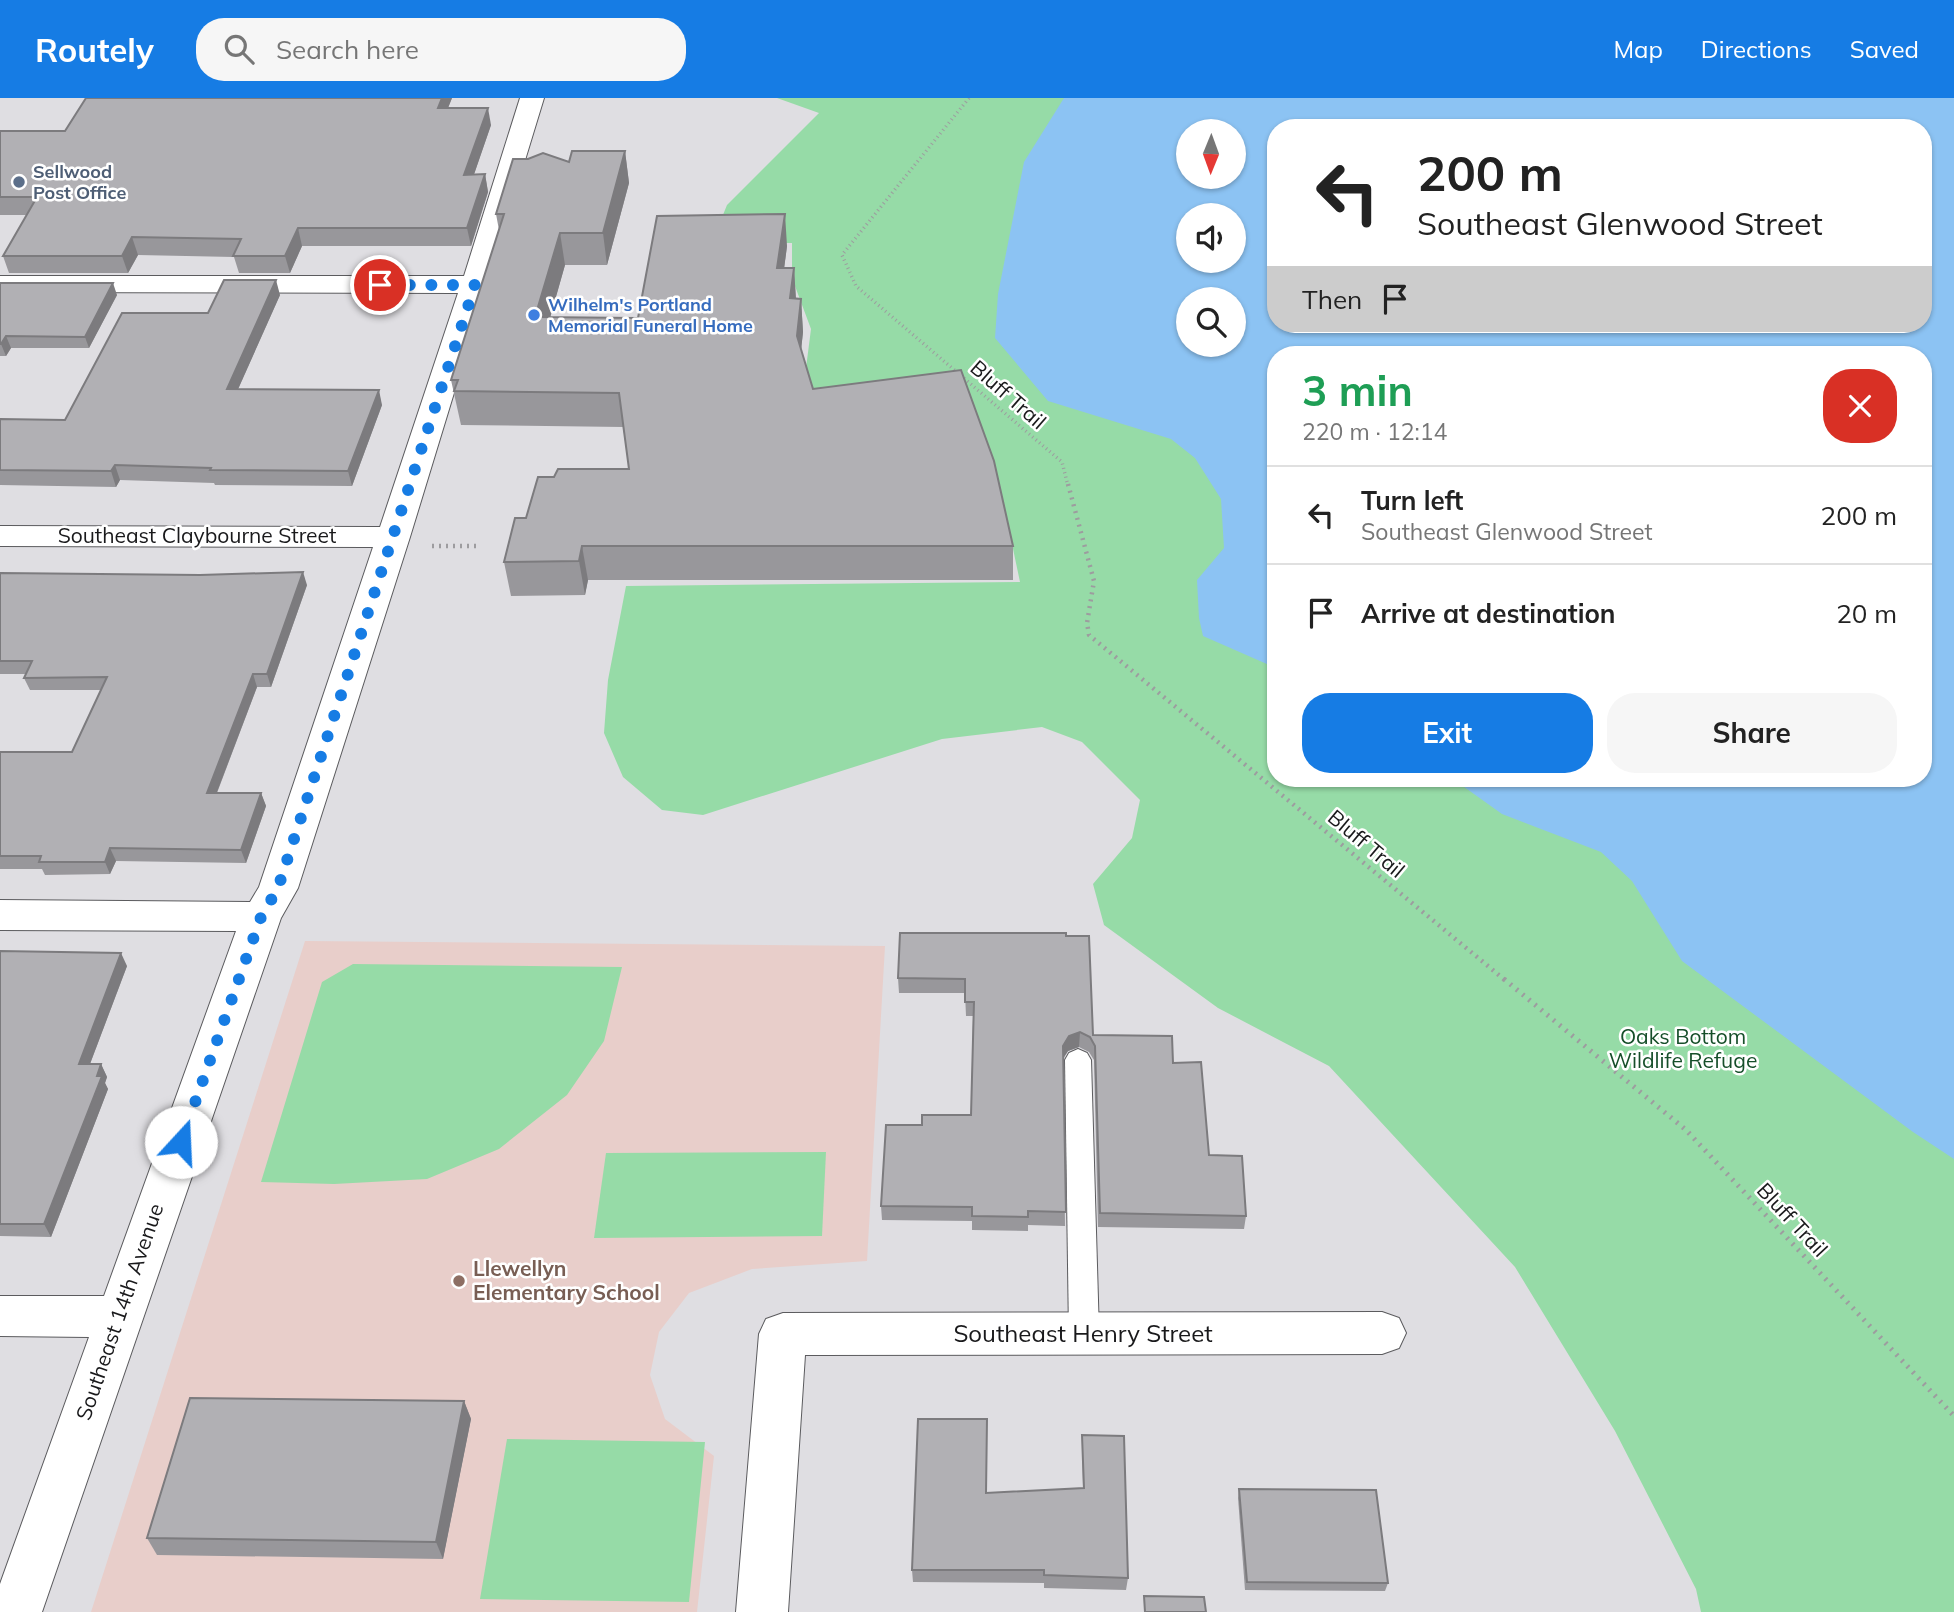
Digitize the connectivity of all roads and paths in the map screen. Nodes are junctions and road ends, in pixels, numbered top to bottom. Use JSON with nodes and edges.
{"nodes":[{"id":1,"x":532,"y":98,"type":"edge"},
{"id":2,"x":969,"y":98,"type":"edge"},
{"id":3,"x":0,"y":284,"type":"edge"},
{"id":4,"x":475,"y":285,"type":"junction"},
{"id":5,"x":0,"y":536,"type":"edge"},
{"id":6,"x":394,"y":537,"type":"junction"},
{"id":7,"x":1267,"y":782,"type":"edge"},
{"id":8,"x":1273,"y":787,"type":"edge"},
{"id":9,"x":0,"y":915,"type":"edge"},
{"id":10,"x":261,"y":917,"type":"junction"},
{"id":11,"x":1078,"y":1060,"type":"dead end"},
{"id":12,"x":0,"y":1316,"type":"edge"},
{"id":13,"x":118,"y":1317,"type":"junction"},
{"id":14,"x":1382,"y":1333,"type":"dead end"},
{"id":15,"x":1084,"y":1334,"type":"junction"},
{"id":16,"x":1954,"y":1416,"type":"edge"},
{"id":17,"x":16,"y":1612,"type":"edge"},
{"id":18,"x":762,"y":1612,"type":"edge"}],
"edges":[{"from":1,"to":4,"type":"street","name":"Southeast 14th Avenue"},
{"from":2,"to":7,"type":"path","name":"Bluff Trail"},
{"from":3,"to":4,"type":"street"},
{"from":4,"to":6,"type":"street","name":"Southeast 14th Avenue"},
{"from":5,"to":6,"type":"street","name":"Southeast Claybourne Street"},
{"from":6,"to":10,"type":"street","name":"Southeast 14th Avenue"},
{"from":8,"to":16,"type":"path","name":"Bluff Trail"},
{"from":9,"to":10,"type":"street"},
{"from":10,"to":13,"type":"street","name":"Southeast 14th Avenue"},
{"from":11,"to":15,"type":"lane"},
{"from":12,"to":13,"type":"street"},
{"from":13,"to":17,"type":"street","name":"Southeast 14th Avenue"},
{"from":14,"to":15,"type":"street","name":"Southeast Henry Street"},
{"from":15,"to":18,"type":"street","name":"Southeast Henry Street"}]}
